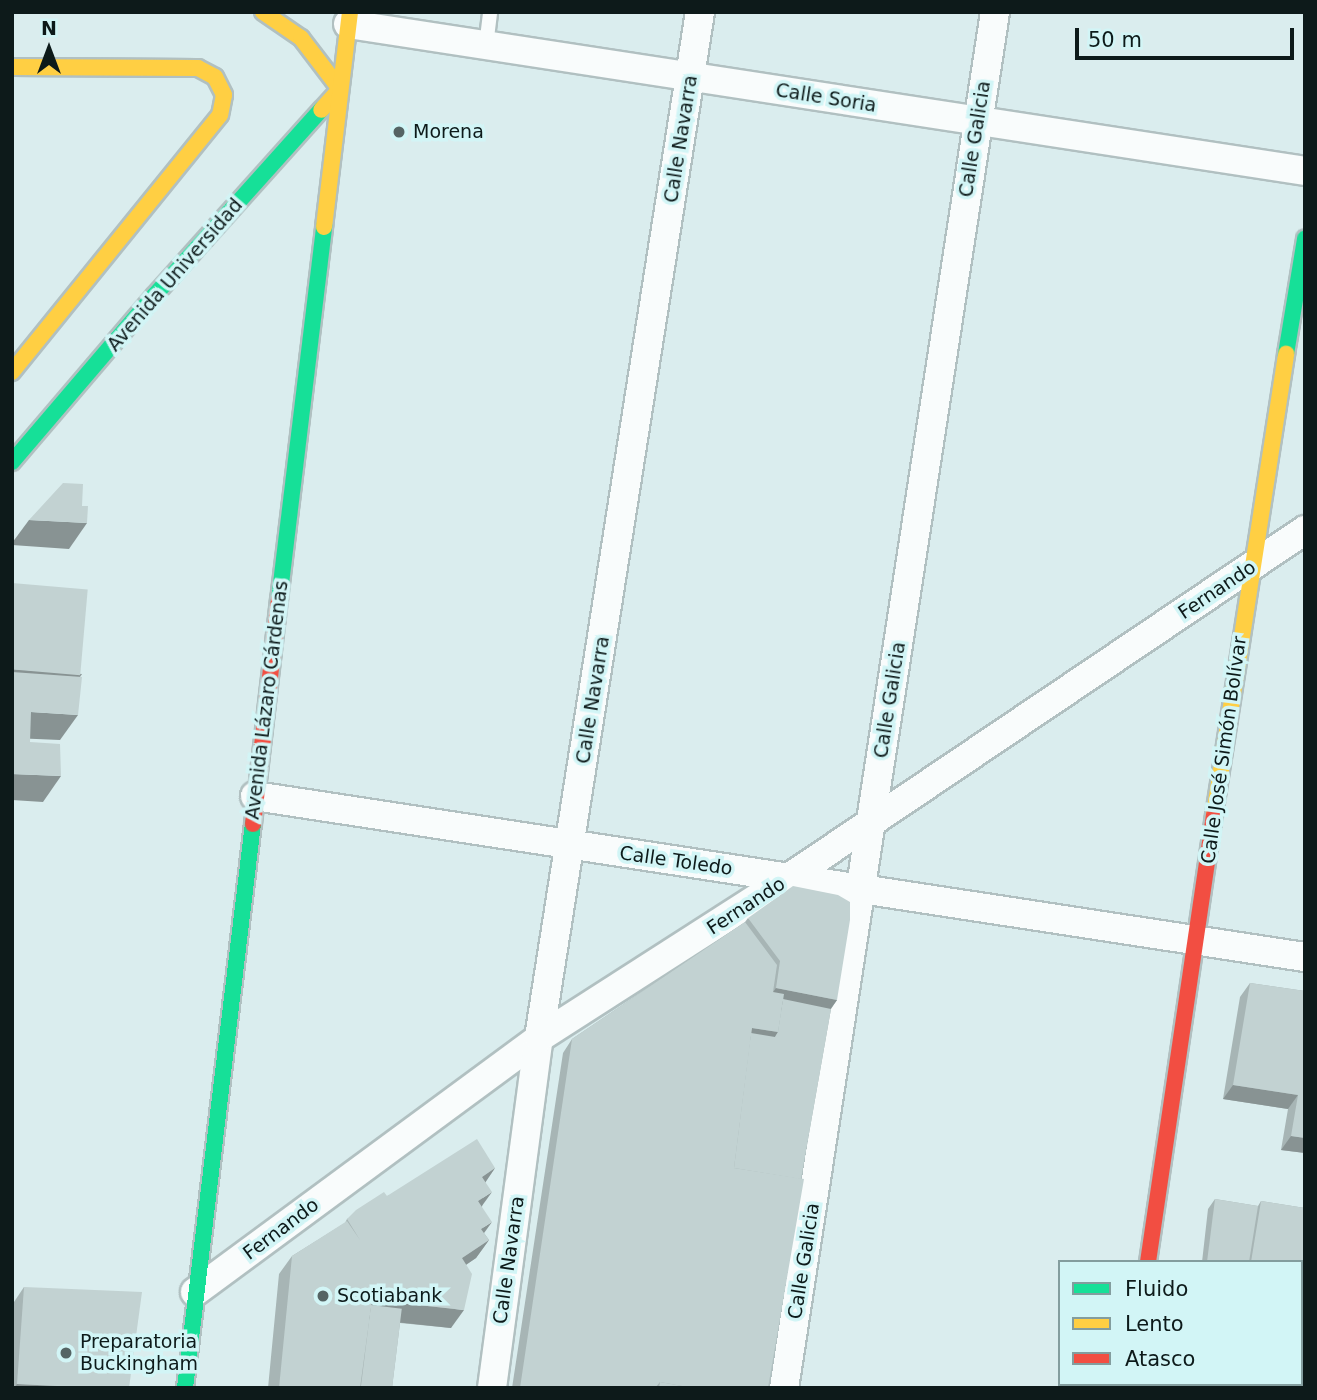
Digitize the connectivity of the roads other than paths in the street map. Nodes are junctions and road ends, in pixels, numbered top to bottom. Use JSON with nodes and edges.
{"nodes":[{"id":1,"x":263,"y":12,"type":"edge"},
{"id":2,"x":490,"y":12,"type":"edge"},
{"id":3,"x":701,"y":12,"type":"edge"},
{"id":4,"x":995,"y":12,"type":"edge"},
{"id":5,"x":349,"y":18,"type":"edge"},
{"id":6,"x":485,"y":46,"type":"junction"},
{"id":7,"x":12,"y":67,"type":"edge"},
{"id":8,"x":691,"y":77,"type":"junction"},
{"id":9,"x":340,"y":89,"type":"junction"},
{"id":10,"x":978,"y":121,"type":"junction"},
{"id":11,"x":1305,"y":171,"type":"edge"},
{"id":12,"x":1305,"y":239,"type":"edge"},
{"id":13,"x":12,"y":372,"type":"edge"},
{"id":14,"x":12,"y":462,"type":"edge"},
{"id":15,"x":1305,"y":530,"type":"edge"},
{"id":16,"x":1250,"y":568,"type":"junction"},
{"id":17,"x":255,"y":796,"type":"junction"},
{"id":18,"x":872,"y":822,"type":"junction"},
{"id":19,"x":570,"y":845,"type":"junction"},
{"id":20,"x":790,"y":877,"type":"junction"},
{"id":21,"x":862,"y":890,"type":"junction"},
{"id":22,"x":1197,"y":941,"type":"junction"},
{"id":23,"x":1305,"y":957,"type":"edge"},
{"id":24,"x":538,"y":1038,"type":"junction"},
{"id":25,"x":1148,"y":1260,"type":"edge"},
{"id":26,"x":195,"y":1292,"type":"junction"},
{"id":27,"x":185,"y":1388,"type":"edge"},
{"id":28,"x":492,"y":1388,"type":"edge"},
{"id":29,"x":785,"y":1388,"type":"edge"}],
"edges":[{"from":1,"to":9,"type":"main road"},
{"from":2,"to":6,"type":"lane"},
{"from":3,"to":8,"type":"street","name":"Calle Navarra"},
{"from":4,"to":10,"type":"street","name":"Calle Galicia"},
{"from":5,"to":6,"type":"street","name":"Calle Soria"},
{"from":5,"to":9,"type":"main road","name":"Avenida Lázaro Cárdenas"},
{"from":6,"to":8,"type":"street","name":"Calle Soria"},
{"from":7,"to":13,"type":"main road"},
{"from":8,"to":10,"type":"street","name":"Calle Soria"},
{"from":8,"to":19,"type":"street","name":"Calle Navarra"},
{"from":9,"to":14,"type":"main road","name":"Avenida Universidad"},
{"from":9,"to":17,"type":"main road","name":"Avenida Lázaro Cárdenas"},
{"from":10,"to":11,"type":"street","name":"Calle Soria"},
{"from":10,"to":18,"type":"street","name":"Calle Galicia"},
{"from":12,"to":16,"type":"main road","name":"Calle José Simón Bolívar"},
{"from":15,"to":16,"type":"street","name":"Fernando"},
{"from":16,"to":18,"type":"street","name":"Fernando"},
{"from":16,"to":22,"type":"main road","name":"Calle José Simón Bolívar"},
{"from":17,"to":19,"type":"street","name":"Calle Toledo"},
{"from":17,"to":26,"type":"main road","name":"Avenida Lázaro Cárdenas"},
{"from":18,"to":20,"type":"street","name":"Fernando"},
{"from":18,"to":21,"type":"street","name":"Calle Galicia"},
{"from":19,"to":20,"type":"street","name":"Calle Toledo"},
{"from":19,"to":24,"type":"street","name":"Calle Navarra"},
{"from":20,"to":21,"type":"street","name":"Calle Toledo"},
{"from":20,"to":24,"type":"street","name":"Fernando"},
{"from":21,"to":22,"type":"street","name":"Calle Toledo"},
{"from":21,"to":29,"type":"street","name":"Calle Galicia"},
{"from":22,"to":23,"type":"street","name":"Calle Toledo"},
{"from":22,"to":25,"type":"main road","name":"Calle José Simón Bolívar"},
{"from":24,"to":26,"type":"street","name":"Fernando"},
{"from":24,"to":28,"type":"street","name":"Calle Navarra"},
{"from":26,"to":27,"type":"main road","name":"Avenida Lázaro Cárdenas"}]}
